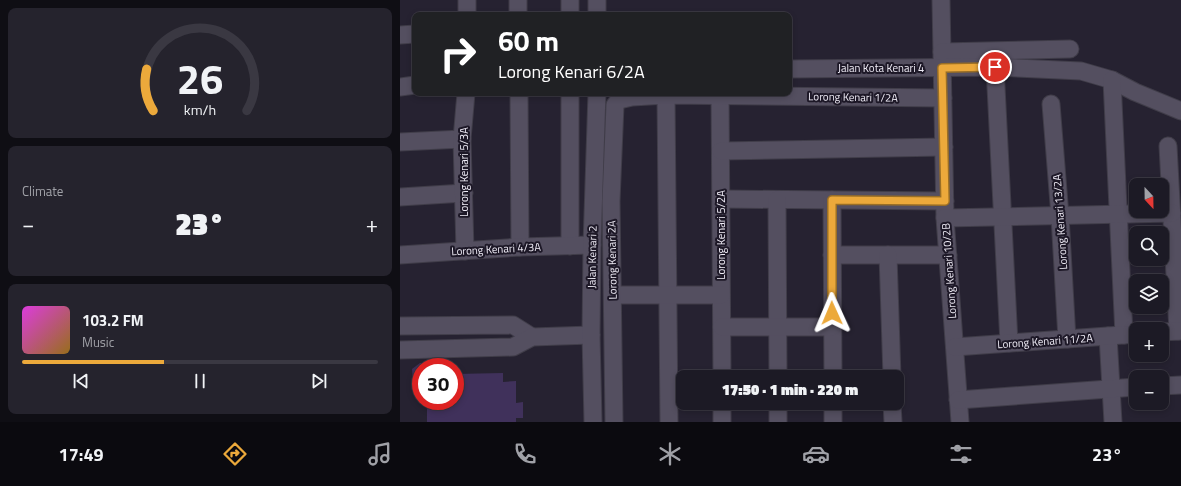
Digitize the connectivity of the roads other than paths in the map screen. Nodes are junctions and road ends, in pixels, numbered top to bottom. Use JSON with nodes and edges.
{"nodes":[{"id":1,"x":467,"y":0,"type":"edge"},
{"id":2,"x":518,"y":0,"type":"edge"},
{"id":3,"x":570,"y":0,"type":"edge"},
{"id":4,"x":597,"y":0,"type":"edge"},
{"id":5,"x":941,"y":0,"type":"edge"},
{"id":6,"x":467,"y":12,"type":"edge"},
{"id":7,"x":518,"y":12,"type":"edge"},
{"id":8,"x":570,"y":12,"type":"edge"},
{"id":9,"x":598,"y":12,"type":"edge"},
{"id":10,"x":412,"y":34,"type":"edge"},
{"id":11,"x":400,"y":35,"type":"edge"},
{"id":12,"x":1070,"y":49,"type":"dead end"},
{"id":13,"x":942,"y":60,"type":"junction"},
{"id":14,"x":995,"y":67,"type":"junction"},
{"id":15,"x":792,"y":69,"type":"edge"},
{"id":16,"x":1112,"y":80,"type":"junction"},
{"id":17,"x":412,"y":85,"type":"edge"},
{"id":18,"x":400,"y":87,"type":"edge"},
{"id":19,"x":792,"y":95,"type":"edge"},
{"id":20,"x":466,"y":96,"type":"edge"},
{"id":21,"x":519,"y":96,"type":"edge"},
{"id":22,"x":570,"y":96,"type":"edge"},
{"id":23,"x":597,"y":96,"type":"edge"},
{"id":24,"x":649,"y":96,"type":"edge"},
{"id":25,"x":666,"y":96,"type":"edge"},
{"id":26,"x":720,"y":96,"type":"edge"},
{"id":27,"x":943,"y":98,"type":"junction"},
{"id":28,"x":619,"y":100,"type":"joint"},
{"id":29,"x":1052,"y":104,"type":"dead end"},
{"id":30,"x":1181,"y":111,"type":"edge"},
{"id":31,"x":462,"y":139,"type":"junction"},
{"id":32,"x":400,"y":142,"type":"edge"},
{"id":33,"x":1168,"y":146,"type":"dead end"},
{"id":34,"x":944,"y":147,"type":"junction"},
{"id":35,"x":721,"y":151,"type":"junction"},
{"id":36,"x":464,"y":193,"type":"junction"},
{"id":37,"x":400,"y":198,"type":"edge"},
{"id":38,"x":721,"y":199,"type":"junction"},
{"id":39,"x":776,"y":200,"type":"junction"},
{"id":40,"x":832,"y":200,"type":"junction"},
{"id":41,"x":945,"y":210,"type":"junction"},
{"id":42,"x":1172,"y":213,"type":"junction"},
{"id":43,"x":1118,"y":214,"type":"junction"},
{"id":44,"x":1060,"y":216,"type":"junction"},
{"id":45,"x":1003,"y":217,"type":"junction"},
{"id":46,"x":592,"y":245,"type":"junction"},
{"id":47,"x":570,"y":246,"type":"junction"},
{"id":48,"x":520,"y":247,"type":"junction"},
{"id":49,"x":465,"y":251,"type":"junction"},
{"id":50,"x":400,"y":255,"type":"edge"},
{"id":51,"x":832,"y":255,"type":"junction"},
{"id":52,"x":888,"y":255,"type":"junction"},
{"id":53,"x":948,"y":255,"type":"junction"},
{"id":54,"x":613,"y":295,"type":"junction"},
{"id":55,"x":668,"y":295,"type":"junction"},
{"id":56,"x":722,"y":295,"type":"junction"},
{"id":57,"x":400,"y":326,"type":"edge"},
{"id":58,"x":722,"y":327,"type":"junction"},
{"id":59,"x":778,"y":327,"type":"junction"},
{"id":60,"x":832,"y":327,"type":"junction"},
{"id":61,"x":1174,"y":331,"type":"edge"},
{"id":62,"x":591,"y":335,"type":"junction"},
{"id":63,"x":1123,"y":335,"type":"edge"},
{"id":64,"x":532,"y":336,"type":"junction"},
{"id":65,"x":1067,"y":339,"type":"junction"},
{"id":66,"x":1009,"y":344,"type":"junction"},
{"id":67,"x":955,"y":347,"type":"junction"},
{"id":68,"x":400,"y":350,"type":"edge"},
{"id":69,"x":722,"y":370,"type":"edge"},
{"id":70,"x":778,"y":370,"type":"edge"},
{"id":71,"x":833,"y":370,"type":"edge"},
{"id":72,"x":892,"y":370,"type":"edge"},
{"id":73,"x":1181,"y":385,"type":"edge"},
{"id":74,"x":1169,"y":386,"type":"edge"},
{"id":75,"x":1129,"y":388,"type":"edge"},
{"id":76,"x":1111,"y":389,"type":"junction"},
{"id":77,"x":958,"y":400,"type":"junction"},
{"id":78,"x":722,"y":410,"type":"edge"},
{"id":79,"x":778,"y":410,"type":"edge"},
{"id":80,"x":833,"y":410,"type":"edge"},
{"id":81,"x":892,"y":410,"type":"edge"},
{"id":82,"x":592,"y":422,"type":"edge"},
{"id":83,"x":614,"y":422,"type":"edge"},
{"id":84,"x":669,"y":422,"type":"edge"},
{"id":85,"x":722,"y":422,"type":"edge"},
{"id":86,"x":778,"y":422,"type":"edge"},
{"id":87,"x":833,"y":422,"type":"edge"},
{"id":88,"x":893,"y":422,"type":"edge"},
{"id":89,"x":960,"y":422,"type":"edge"},
{"id":90,"x":1113,"y":422,"type":"edge"}],
"edges":[{"from":1,"to":6,"type":"street"},
{"from":2,"to":7,"type":"street"},
{"from":3,"to":8,"type":"street"},
{"from":4,"to":9,"type":"street"},
{"from":5,"to":13,"type":"street","name":"Lorong Kenari 10/2B"},
{"from":10,"to":11,"type":"street"},
{"from":12,"to":13,"type":"street"},
{"from":13,"to":14,"type":"street","name":"Jalan Kota Kenari 4"},
{"from":13,"to":15,"type":"street","name":"Jalan Kota Kenari 4"},
{"from":13,"to":27,"type":"street","name":"Lorong Kenari 10/2B"},
{"from":14,"to":16,"type":"street","name":"Jalan Kota Kenari 4"},
{"from":14,"to":45,"type":"street"},
{"from":16,"to":30,"type":"street","name":"Jalan Kota Kenari 4"},
{"from":16,"to":43,"type":"street"},
{"from":17,"to":18,"type":"street"},
{"from":19,"to":27,"type":"street","name":"Lorong Kenari 1/2A"},
{"from":20,"to":31,"type":"street","name":"Lorong Kenari 5/3A"},
{"from":21,"to":48,"type":"street"},
{"from":22,"to":47,"type":"street"},
{"from":23,"to":46,"type":"street","name":"Jalan Kenari 2"},
{"from":24,"to":28,"type":"street","name":"Lorong Kenari 1/2A"},
{"from":25,"to":55,"type":"street"},
{"from":26,"to":35,"type":"street","name":"Lorong Kenari 5/2A"},
{"from":27,"to":34,"type":"street","name":"Lorong Kenari 10/2B"},
{"from":28,"to":54,"type":"street","name":"Lorong Kenari 2A"},
{"from":29,"to":44,"type":"street","name":"Lorong Kenari 13/2A"},
{"from":31,"to":32,"type":"street"},
{"from":31,"to":36,"type":"street","name":"Lorong Kenari 5/3A"},
{"from":33,"to":42,"type":"street"},
{"from":34,"to":35,"type":"street"},
{"from":34,"to":41,"type":"street","name":"Lorong Kenari 10/2B"},
{"from":35,"to":38,"type":"street","name":"Lorong Kenari 5/2A"},
{"from":36,"to":37,"type":"street"},
{"from":36,"to":49,"type":"street","name":"Lorong Kenari 5/3A"},
{"from":38,"to":39,"type":"street"},
{"from":38,"to":56,"type":"street","name":"Lorong Kenari 5/2A"},
{"from":39,"to":40,"type":"street"},
{"from":39,"to":59,"type":"street"},
{"from":40,"to":41,"type":"street"},
{"from":40,"to":51,"type":"street"},
{"from":41,"to":45,"type":"street"},
{"from":41,"to":53,"type":"street","name":"Lorong Kenari 10/2B"},
{"from":42,"to":43,"type":"street"},
{"from":42,"to":61,"type":"street"},
{"from":43,"to":44,"type":"street"},
{"from":43,"to":63,"type":"street"},
{"from":44,"to":45,"type":"street"},
{"from":44,"to":65,"type":"street","name":"Lorong Kenari 13/2A"},
{"from":45,"to":66,"type":"street"},
{"from":46,"to":47,"type":"street","name":"Lorong Kenari 4/3A"},
{"from":46,"to":62,"type":"street","name":"Jalan Kenari 2"},
{"from":47,"to":48,"type":"street","name":"Lorong Kenari 4/3A"},
{"from":48,"to":49,"type":"street","name":"Lorong Kenari 4/3A"},
{"from":49,"to":50,"type":"street","name":"Lorong Kenari 4/3A"},
{"from":51,"to":52,"type":"street"},
{"from":51,"to":60,"type":"street"},
{"from":52,"to":53,"type":"street"},
{"from":52,"to":72,"type":"street"},
{"from":53,"to":67,"type":"street","name":"Lorong Kenari 10/2B"},
{"from":54,"to":55,"type":"street"},
{"from":54,"to":83,"type":"street","name":"Lorong Kenari 2A"},
{"from":55,"to":56,"type":"street"},
{"from":55,"to":84,"type":"street"},
{"from":56,"to":58,"type":"street","name":"Lorong Kenari 5/2A"},
{"from":57,"to":64,"type":"street"},
{"from":58,"to":59,"type":"street"},
{"from":58,"to":69,"type":"street","name":"Lorong Kenari 5/2A"},
{"from":59,"to":60,"type":"street"},
{"from":59,"to":70,"type":"street"},
{"from":60,"to":71,"type":"street"},
{"from":62,"to":64,"type":"street"},
{"from":62,"to":82,"type":"street","name":"Jalan Kenari 2"},
{"from":63,"to":65,"type":"street","name":"Lorong Kenari 11/2A"},
{"from":63,"to":76,"type":"street"},
{"from":64,"to":68,"type":"street"},
{"from":65,"to":66,"type":"street","name":"Lorong Kenari 11/2A"},
{"from":66,"to":67,"type":"street","name":"Lorong Kenari 11/2A"},
{"from":67,"to":77,"type":"street","name":"Lorong Kenari 10/2B"},
{"from":73,"to":74,"type":"street"},
{"from":75,"to":76,"type":"street"},
{"from":76,"to":77,"type":"street"},
{"from":76,"to":90,"type":"street"},
{"from":77,"to":89,"type":"street","name":"Lorong Kenari 10/2B"},
{"from":78,"to":85,"type":"street"},
{"from":79,"to":86,"type":"street"},
{"from":80,"to":87,"type":"street"},
{"from":81,"to":88,"type":"street"}]}
